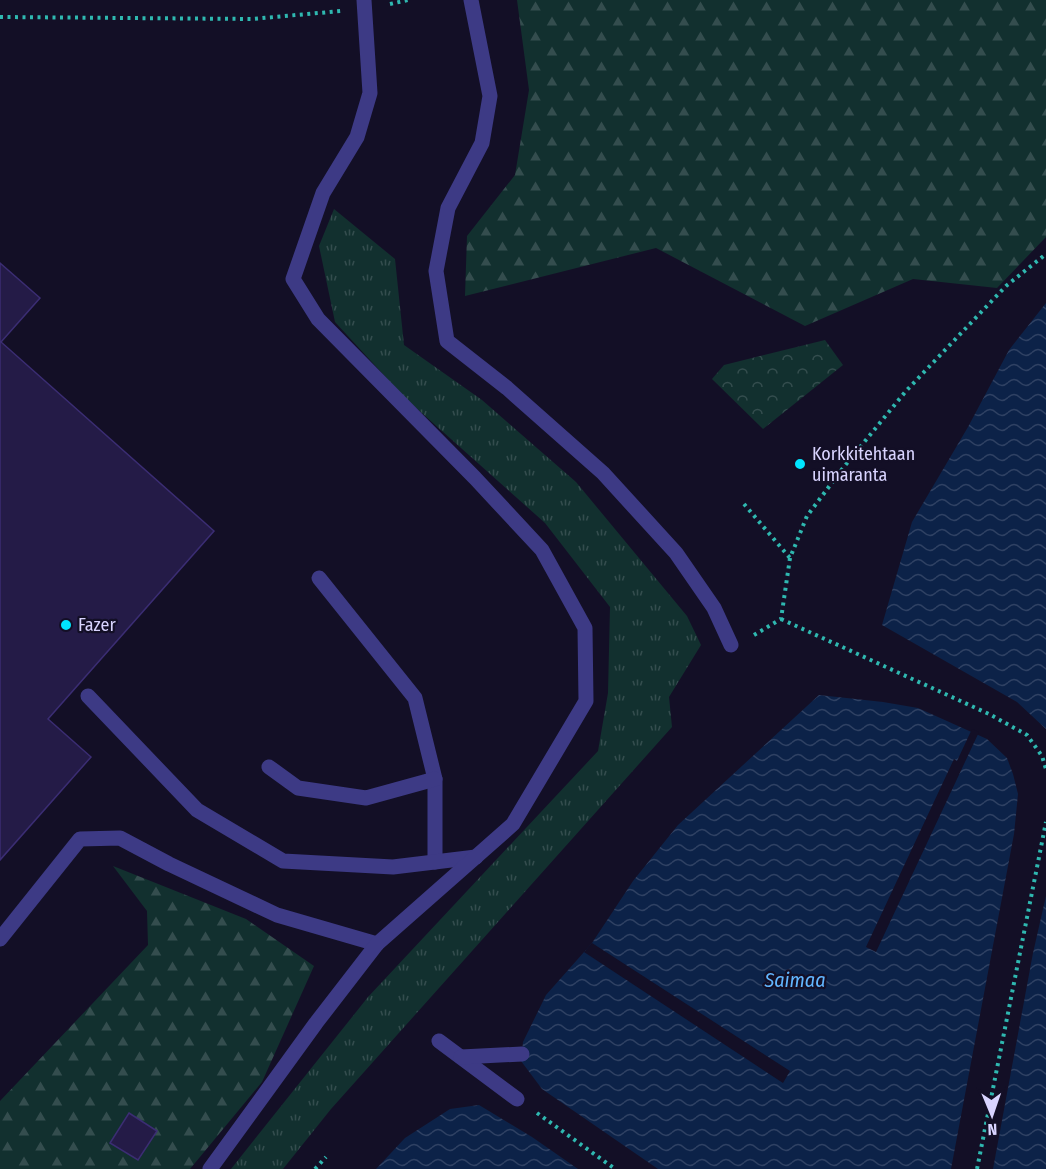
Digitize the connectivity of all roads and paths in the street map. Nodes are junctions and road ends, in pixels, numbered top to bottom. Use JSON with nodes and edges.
{"nodes":[{"id":1,"x":408,"y":0,"type":"edge"},
{"id":2,"x":471,"y":0,"type":"edge"},
{"id":3,"x":364,"y":4,"type":"edge"},
{"id":4,"x":0,"y":17,"type":"edge"},
{"id":5,"x":1046,"y":254,"type":"edge"},
{"id":6,"x":744,"y":504,"type":"dead end"},
{"id":7,"x":790,"y":558,"type":"junction"},
{"id":8,"x":319,"y":579,"type":"dead end"},
{"id":9,"x":780,"y":619,"type":"junction"},
{"id":10,"x":731,"y":645,"type":"joint"},
{"id":11,"x":88,"y":696,"type":"dead end"},
{"id":12,"x":269,"y":767,"type":"dead end"},
{"id":13,"x":1046,"y":769,"type":"edge"},
{"id":14,"x":435,"y":779,"type":"junction"},
{"id":15,"x":1046,"y":822,"type":"edge"},
{"id":16,"x":476,"y":857,"type":"junction"},
{"id":17,"x":435,"y":862,"type":"junction"},
{"id":18,"x":0,"y":939,"type":"edge"},
{"id":19,"x":377,"y":944,"type":"junction"},
{"id":20,"x":439,"y":1041,"type":"dead end"},
{"id":21,"x":522,"y":1054,"type":"dead end"},
{"id":22,"x":461,"y":1058,"type":"junction"},
{"id":23,"x":517,"y":1098,"type":"joint"},
{"id":24,"x":326,"y":1157,"type":"dead end"},
{"id":25,"x":210,"y":1169,"type":"edge"},
{"id":26,"x":315,"y":1169,"type":"edge"},
{"id":27,"x":615,"y":1169,"type":"edge"},
{"id":28,"x":977,"y":1169,"type":"edge"}],
"edges":[{"from":1,"to":3,"type":"path"},
{"from":2,"to":10,"type":"street"},
{"from":3,"to":4,"type":"path"},
{"from":3,"to":16,"type":"street"},
{"from":5,"to":7,"type":"path"},
{"from":6,"to":7,"type":"path"},
{"from":7,"to":9,"type":"path"},
{"from":8,"to":14,"type":"street"},
{"from":9,"to":10,"type":"path"},
{"from":9,"to":13,"type":"path"},
{"from":11,"to":17,"type":"street"},
{"from":12,"to":14,"type":"street"},
{"from":14,"to":17,"type":"street"},
{"from":15,"to":28,"type":"path"},
{"from":16,"to":17,"type":"street"},
{"from":16,"to":19,"type":"street"},
{"from":18,"to":19,"type":"street"},
{"from":19,"to":25,"type":"street"},
{"from":20,"to":22,"type":"street"},
{"from":21,"to":22,"type":"street"},
{"from":22,"to":23,"type":"street"},
{"from":23,"to":27,"type":"path"},
{"from":24,"to":26,"type":"path"}]}
